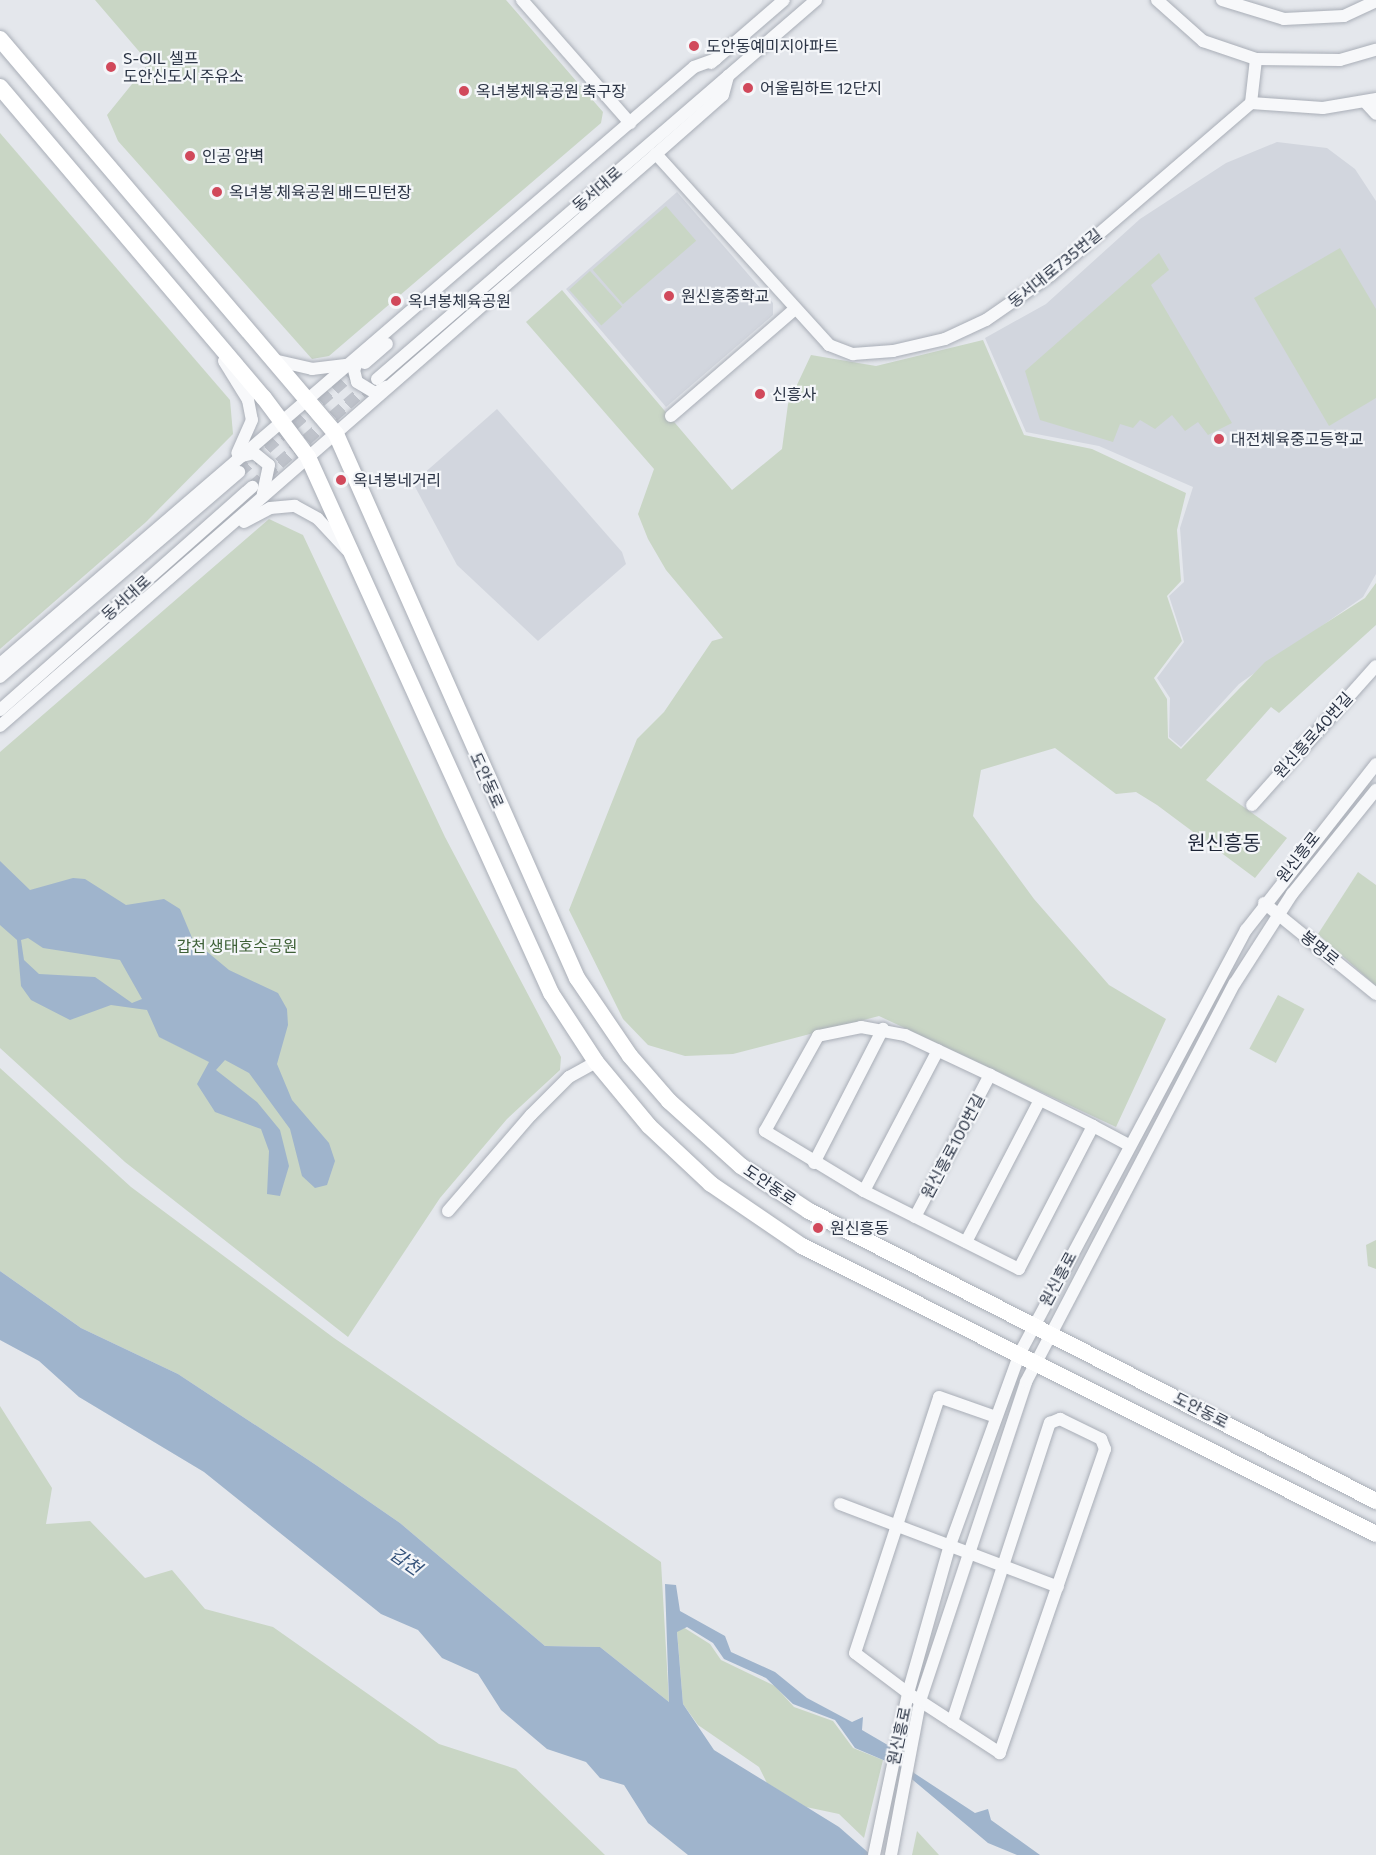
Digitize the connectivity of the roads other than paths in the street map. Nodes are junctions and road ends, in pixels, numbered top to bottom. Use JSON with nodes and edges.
{"nodes":[{"id":1,"x":522,"y":0,"type":"edge"},
{"id":2,"x":784,"y":0,"type":"edge"},
{"id":3,"x":816,"y":0,"type":"edge"},
{"id":4,"x":1157,"y":0,"type":"edge"},
{"id":5,"x":1222,"y":0,"type":"edge"},
{"id":6,"x":1376,"y":1,"type":"edge"},
{"id":7,"x":0,"y":39,"type":"edge"},
{"id":8,"x":1376,"y":50,"type":"edge"},
{"id":9,"x":1256,"y":58,"type":"junction"},
{"id":10,"x":716,"y":59,"type":"junction"},
{"id":11,"x":728,"y":76,"type":"junction"},
{"id":12,"x":0,"y":87,"type":"edge"},
{"id":13,"x":1371,"y":101,"type":"edge"},
{"id":14,"x":1251,"y":103,"type":"junction"},
{"id":15,"x":1376,"y":114,"type":"edge"},
{"id":16,"x":630,"y":123,"type":"junction"},
{"id":17,"x":656,"y":154,"type":"junction"},
{"id":18,"x":794,"y":310,"type":"junction"},
{"id":19,"x":204,"y":326,"type":"junction"},
{"id":20,"x":366,"y":356,"type":"junction"},
{"id":21,"x":278,"y":361,"type":"junction"},
{"id":22,"x":352,"y":363,"type":"junction"},
{"id":23,"x":377,"y":379,"type":"tunnel mouth"},
{"id":24,"x":396,"y":382,"type":"junction"},
{"id":25,"x":310,"y":400,"type":"junction"},
{"id":26,"x":671,"y":416,"type":"dead end"},
{"id":27,"x":282,"y":421,"type":"junction"},
{"id":28,"x":336,"y":434,"type":"junction"},
{"id":29,"x":308,"y":457,"type":"junction"},
{"id":30,"x":234,"y":458,"type":"junction"},
{"id":31,"x":239,"y":472,"type":"tunnel mouth"},
{"id":32,"x":252,"y":486,"type":"tunnel mouth"},
{"id":33,"x":260,"y":500,"type":"junction"},
{"id":34,"x":213,"y":542,"type":"junction"},
{"id":35,"x":349,"y":552,"type":"junction"},
{"id":36,"x":0,"y":664,"type":"edge"},
{"id":37,"x":1376,"y":666,"type":"edge"},
{"id":38,"x":0,"y":677,"type":"edge"},
{"id":39,"x":0,"y":710,"type":"edge"},
{"id":40,"x":0,"y":726,"type":"edge"},
{"id":41,"x":1376,"y":764,"type":"edge"},
{"id":42,"x":1376,"y":790,"type":"edge"},
{"id":43,"x":1252,"y":805,"type":"dead end"},
{"id":44,"x":1264,"y":903,"type":"junction"},
{"id":45,"x":1278,"y":914,"type":"junction"},
{"id":46,"x":1376,"y":994,"type":"edge"},
{"id":47,"x":883,"y":1029,"type":"junction"},
{"id":48,"x":938,"y":1050,"type":"junction"},
{"id":49,"x":596,"y":1062,"type":"junction"},
{"id":50,"x":990,"y":1075,"type":"junction"},
{"id":51,"x":1040,"y":1100,"type":"junction"},
{"id":52,"x":1093,"y":1126,"type":"junction"},
{"id":53,"x":1128,"y":1145,"type":"junction"},
{"id":54,"x":814,"y":1164,"type":"junction"},
{"id":55,"x":864,"y":1191,"type":"junction"},
{"id":56,"x":448,"y":1212,"type":"dead end"},
{"id":57,"x":915,"y":1217,"type":"junction"},
{"id":58,"x":966,"y":1242,"type":"junction"},
{"id":59,"x":1034,"y":1325,"type":"junction"},
{"id":60,"x":1050,"y":1333,"type":"junction"},
{"id":61,"x":1028,"y":1357,"type":"junction"},
{"id":62,"x":996,"y":1417,"type":"junction"},
{"id":63,"x":1376,"y":1501,"type":"edge"},
{"id":64,"x":840,"y":1504,"type":"dead end"},
{"id":65,"x":894,"y":1528,"type":"junction"},
{"id":66,"x":1376,"y":1533,"type":"edge"},
{"id":67,"x":949,"y":1548,"type":"junction"},
{"id":68,"x":965,"y":1553,"type":"junction"},
{"id":69,"x":1001,"y":1566,"type":"junction"},
{"id":70,"x":1058,"y":1587,"type":"junction"},
{"id":71,"x":908,"y":1693,"type":"junction"},
{"id":72,"x":920,"y":1701,"type":"junction"},
{"id":73,"x":952,"y":1722,"type":"junction"},
{"id":74,"x":874,"y":1855,"type":"edge"},
{"id":75,"x":891,"y":1855,"type":"edge"}],
"edges":[{"from":1,"to":16,"type":"street"},
{"from":2,"to":10,"type":"street","name":"동서대로"},
{"from":3,"to":11,"type":"street","name":"동서대로"},
{"from":4,"to":9,"type":"street"},
{"from":5,"to":6,"type":"street"},
{"from":7,"to":21,"type":"main road","name":"도안동로"},
{"from":8,"to":9,"type":"street"},
{"from":9,"to":14,"type":"street"},
{"from":10,"to":16,"type":"street"},
{"from":10,"to":20,"type":"street","name":"동서대로"},
{"from":11,"to":17,"type":"street"},
{"from":11,"to":23,"type":"street","name":"동서대로"},
{"from":12,"to":19,"type":"main road","name":"도안동로"},
{"from":13,"to":14,"type":"street"},
{"from":13,"to":15,"type":"street"},
{"from":14,"to":18,"type":"street","name":"동서대로735번길"},
{"from":16,"to":20,"type":"street"},
{"from":17,"to":18,"type":"street","name":"동서대로735번길"},
{"from":17,"to":24,"type":"street"},
{"from":18,"to":26,"type":"street"},
{"from":19,"to":27,"type":"main road","name":"도안동로"},
{"from":19,"to":30,"type":"street"},
{"from":20,"to":22,"type":"street"},
{"from":20,"to":24,"type":"street"},
{"from":21,"to":22,"type":"street"},
{"from":21,"to":25,"type":"main road","name":"도안동로"},
{"from":22,"to":25,"type":"street"},
{"from":24,"to":28,"type":"street"},
{"from":25,"to":27,"type":"street"},
{"from":25,"to":28,"type":"main road","name":"도안동로"},
{"from":27,"to":29,"type":"main road","name":"도안동로"},
{"from":27,"to":30,"type":"street"},
{"from":28,"to":29,"type":"street"},
{"from":28,"to":59,"type":"main road","name":"도안동로"},
{"from":29,"to":33,"type":"street"},
{"from":29,"to":35,"type":"main road","name":"도안동로"},
{"from":30,"to":33,"type":"street"},
{"from":30,"to":36,"type":"street"},
{"from":31,"to":38,"type":"street","name":"동서대로"},
{"from":32,"to":39,"type":"street","name":"동서대로"},
{"from":33,"to":34,"type":"street"},
{"from":34,"to":35,"type":"street"},
{"from":34,"to":40,"type":"street"},
{"from":35,"to":49,"type":"main road","name":"도안동로"},
{"from":37,"to":43,"type":"street","name":"원신흥로40번길"},
{"from":41,"to":44,"type":"street","name":"원신흥로"},
{"from":42,"to":45,"type":"street","name":"원신흥로"},
{"from":44,"to":45,"type":"street","name":"봉명로"},
{"from":44,"to":53,"type":"street","name":"원신흥로"},
{"from":45,"to":46,"type":"street","name":"봉명로"},
{"from":45,"to":60,"type":"street","name":"원신흥로"},
{"from":47,"to":48,"type":"street","name":"원신흥로100번길"},
{"from":47,"to":54,"type":"street"},
{"from":47,"to":54,"type":"street","name":"원신흥로100번길"},
{"from":48,"to":50,"type":"street","name":"원신흥로100번길"},
{"from":48,"to":55,"type":"street"},
{"from":49,"to":56,"type":"street"},
{"from":49,"to":61,"type":"main road","name":"도안동로"},
{"from":50,"to":51,"type":"street","name":"원신흥로100번길"},
{"from":50,"to":57,"type":"street","name":"원신흥로100번길"},
{"from":51,"to":52,"type":"street","name":"원신흥로100번길"},
{"from":51,"to":58,"type":"street"},
{"from":52,"to":53,"type":"street","name":"원신흥로100번길"},
{"from":52,"to":58,"type":"street"},
{"from":53,"to":59,"type":"street","name":"원신흥로"},
{"from":54,"to":55,"type":"street"},
{"from":55,"to":57,"type":"street"},
{"from":57,"to":58,"type":"street"},
{"from":59,"to":60,"type":"main road","name":"도안동로"},
{"from":59,"to":61,"type":"street","name":"원신흥로"},
{"from":60,"to":61,"type":"street","name":"원신흥로"},
{"from":60,"to":63,"type":"main road","name":"도안동로"},
{"from":61,"to":62,"type":"street","name":"원신흥로"},
{"from":61,"to":66,"type":"main road","name":"도안동로"},
{"from":61,"to":68,"type":"street","name":"원신흥로"},
{"from":62,"to":65,"type":"street"},
{"from":62,"to":67,"type":"street","name":"원신흥로"},
{"from":64,"to":65,"type":"street"},
{"from":65,"to":67,"type":"street"},
{"from":65,"to":71,"type":"street"},
{"from":67,"to":68,"type":"street"},
{"from":67,"to":71,"type":"street","name":"원신흥로"},
{"from":68,"to":69,"type":"street"},
{"from":68,"to":72,"type":"street","name":"원신흥로"},
{"from":69,"to":70,"type":"street"},
{"from":69,"to":70,"type":"street"},
{"from":69,"to":73,"type":"street"},
{"from":70,"to":73,"type":"street"},
{"from":71,"to":72,"type":"street"},
{"from":71,"to":74,"type":"street","name":"원신흥로"},
{"from":72,"to":73,"type":"street"},
{"from":72,"to":75,"type":"street","name":"원신흥로"}]}
